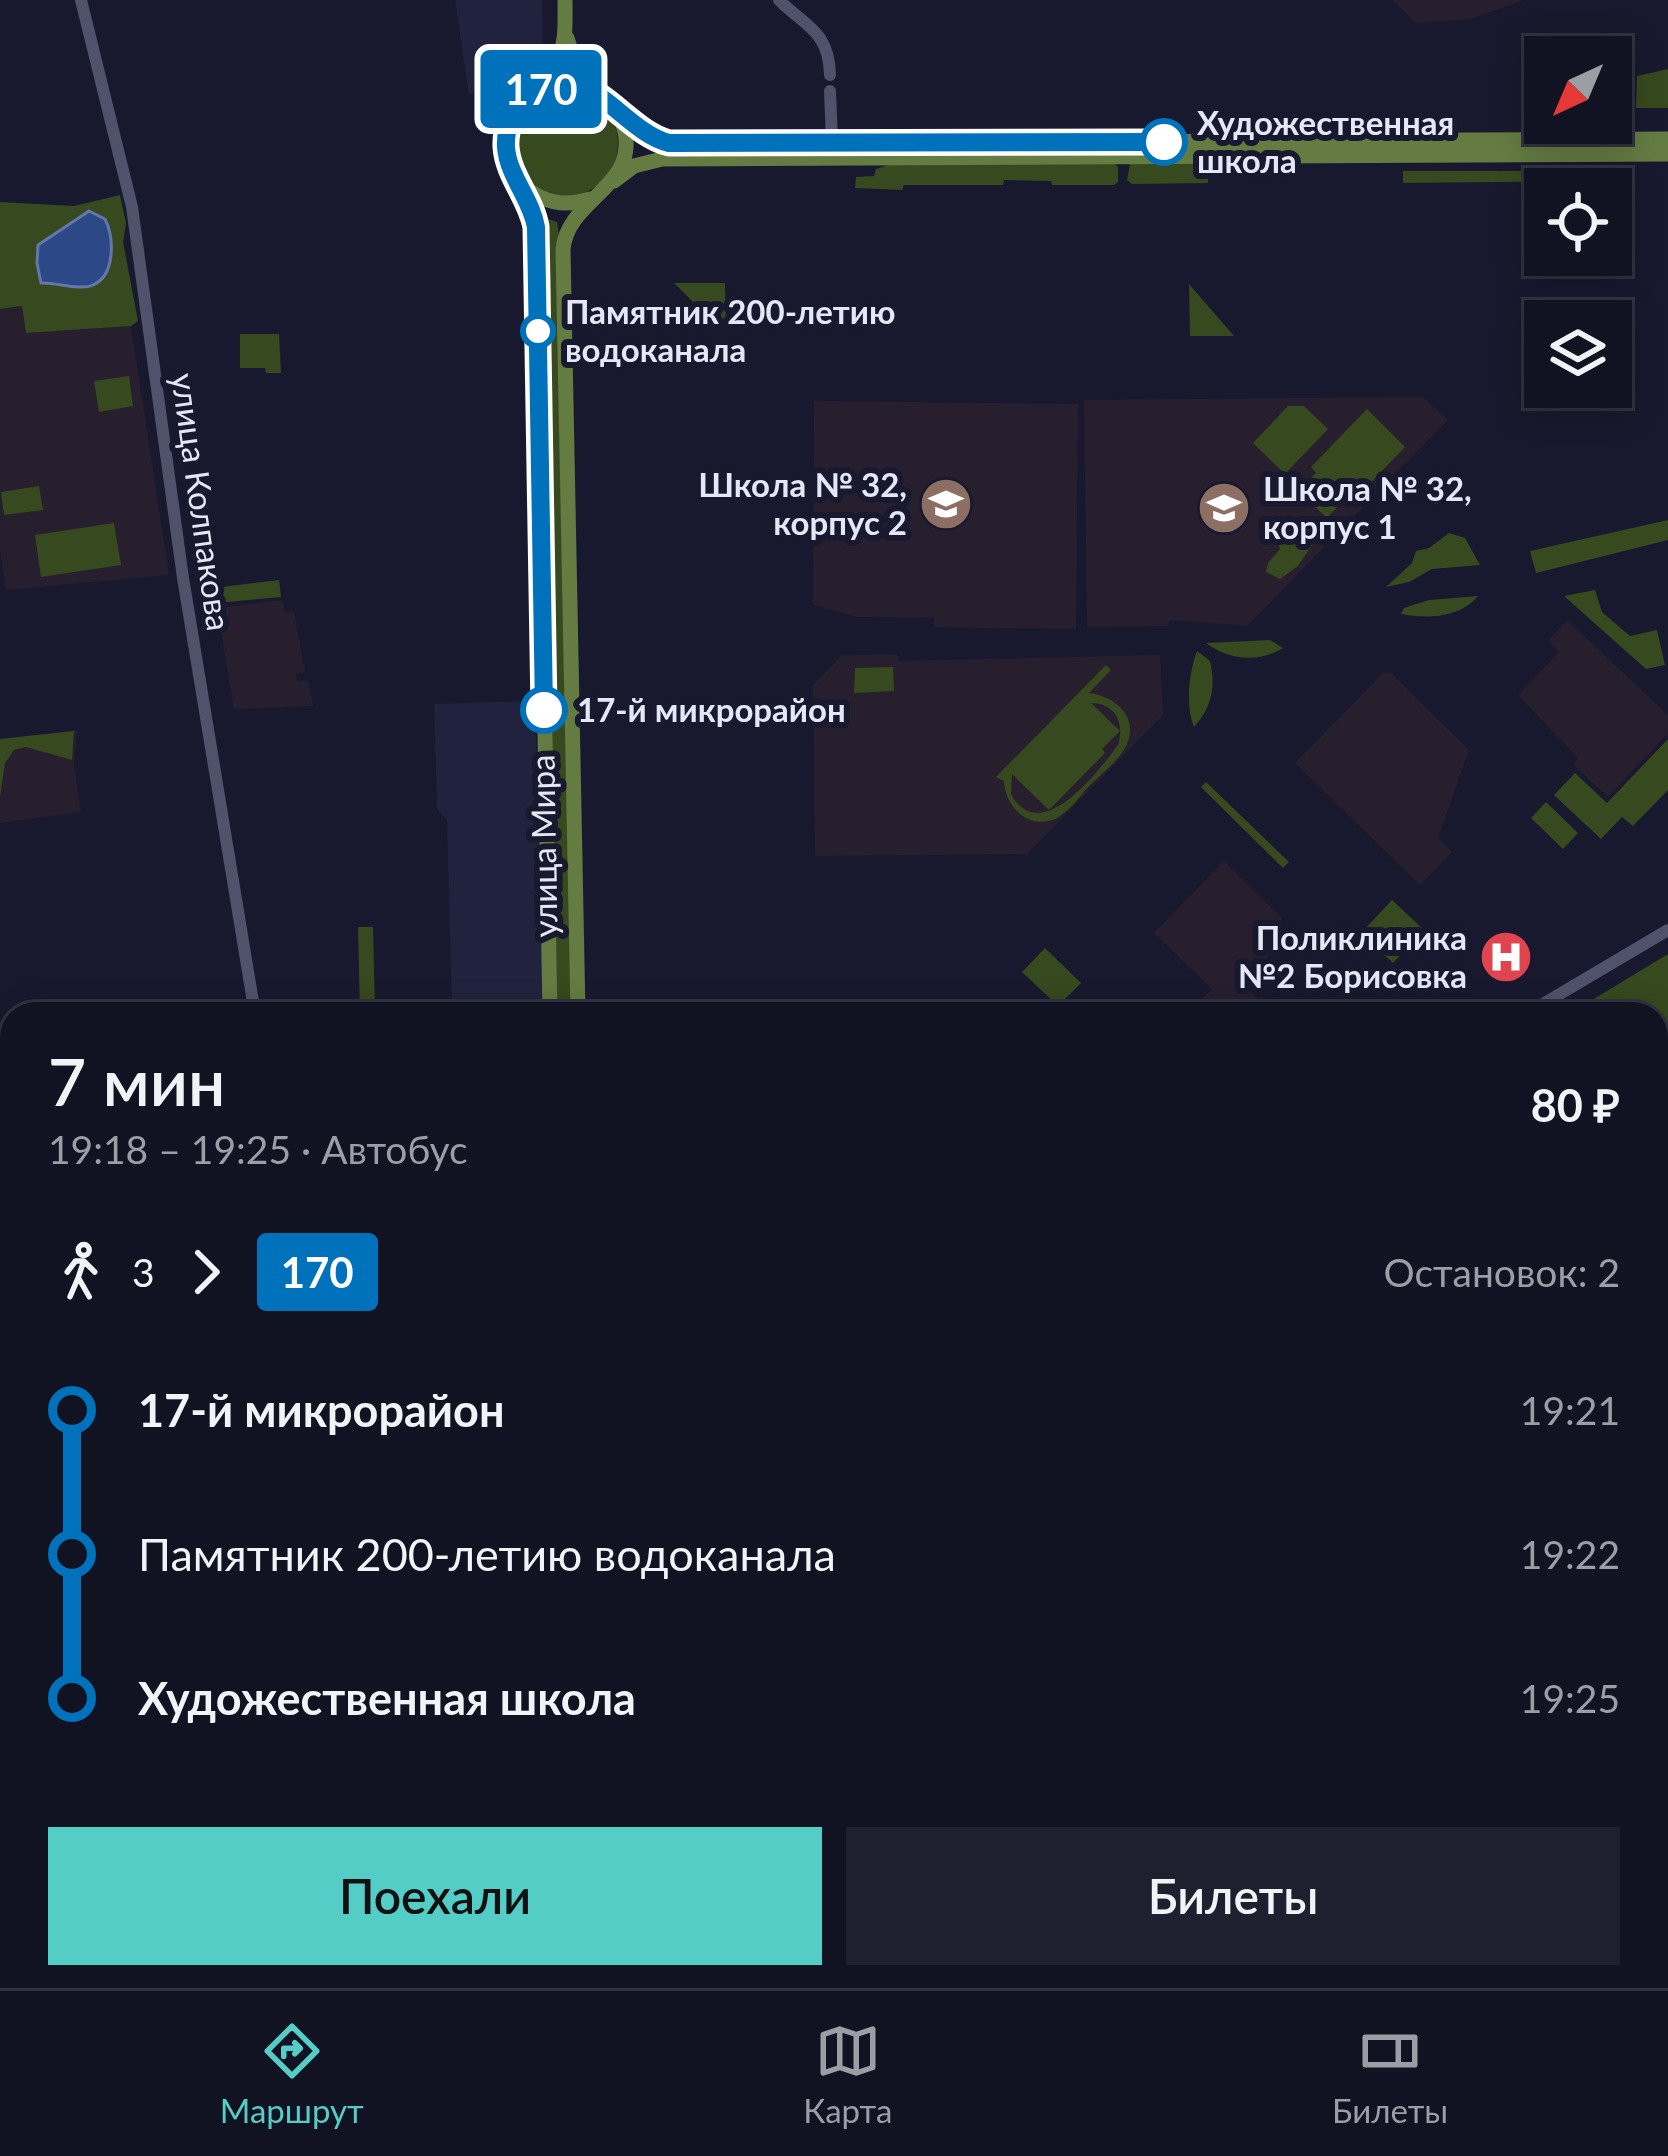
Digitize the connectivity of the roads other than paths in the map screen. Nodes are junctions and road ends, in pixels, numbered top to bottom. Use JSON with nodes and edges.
{"nodes":[{"id":1,"x":81,"y":0,"type":"edge"},
{"id":2,"x":565,"y":0,"type":"edge"},
{"id":3,"x":778,"y":0,"type":"edge"},
{"id":4,"x":565,"y":29,"type":"junction"},
{"id":5,"x":830,"y":75,"type":"dead end"},
{"id":6,"x":830,"y":91,"type":"dead end"},
{"id":7,"x":526,"y":99,"type":"junction"},
{"id":8,"x":606,"y":100,"type":"junction"},
{"id":9,"x":1668,"y":139,"type":"edge"},
{"id":10,"x":832,"y":142,"type":"junction"},
{"id":11,"x":1668,"y":154,"type":"edge"},
{"id":12,"x":521,"y":184,"type":"junction"},
{"id":13,"x":610,"y":185,"type":"junction"},
{"id":14,"x":1668,"y":930,"type":"edge"},
{"id":15,"x":253,"y":1002,"type":"edge"},
{"id":16,"x":550,"y":1002,"type":"edge"},
{"id":17,"x":578,"y":1002,"type":"edge"},
{"id":18,"x":1546,"y":1002,"type":"edge"}],
"edges":[{"from":1,"to":15,"type":"street","name":"улица Колпакова"},
{"from":2,"to":4,"type":"main road","name":"улица Мира"},
{"from":3,"to":5,"type":"street"},
{"from":4,"to":7,"type":"main road","name":"улица Мира"},
{"from":4,"to":8,"type":"main road","name":"улица Мира"},
{"from":6,"to":10,"type":"street"},
{"from":7,"to":8,"type":"main road"},
{"from":7,"to":12,"type":"main road","name":"улица Мира"},
{"from":8,"to":10,"type":"main road"},
{"from":8,"to":13,"type":"main road","name":"улица Мира"},
{"from":9,"to":10,"type":"main road"},
{"from":11,"to":13,"type":"main road"},
{"from":12,"to":13,"type":"main road"},
{"from":12,"to":16,"type":"main road","name":"улица Мира"},
{"from":13,"to":17,"type":"main road","name":"улица Мира"},
{"from":14,"to":18,"type":"street"}]}
